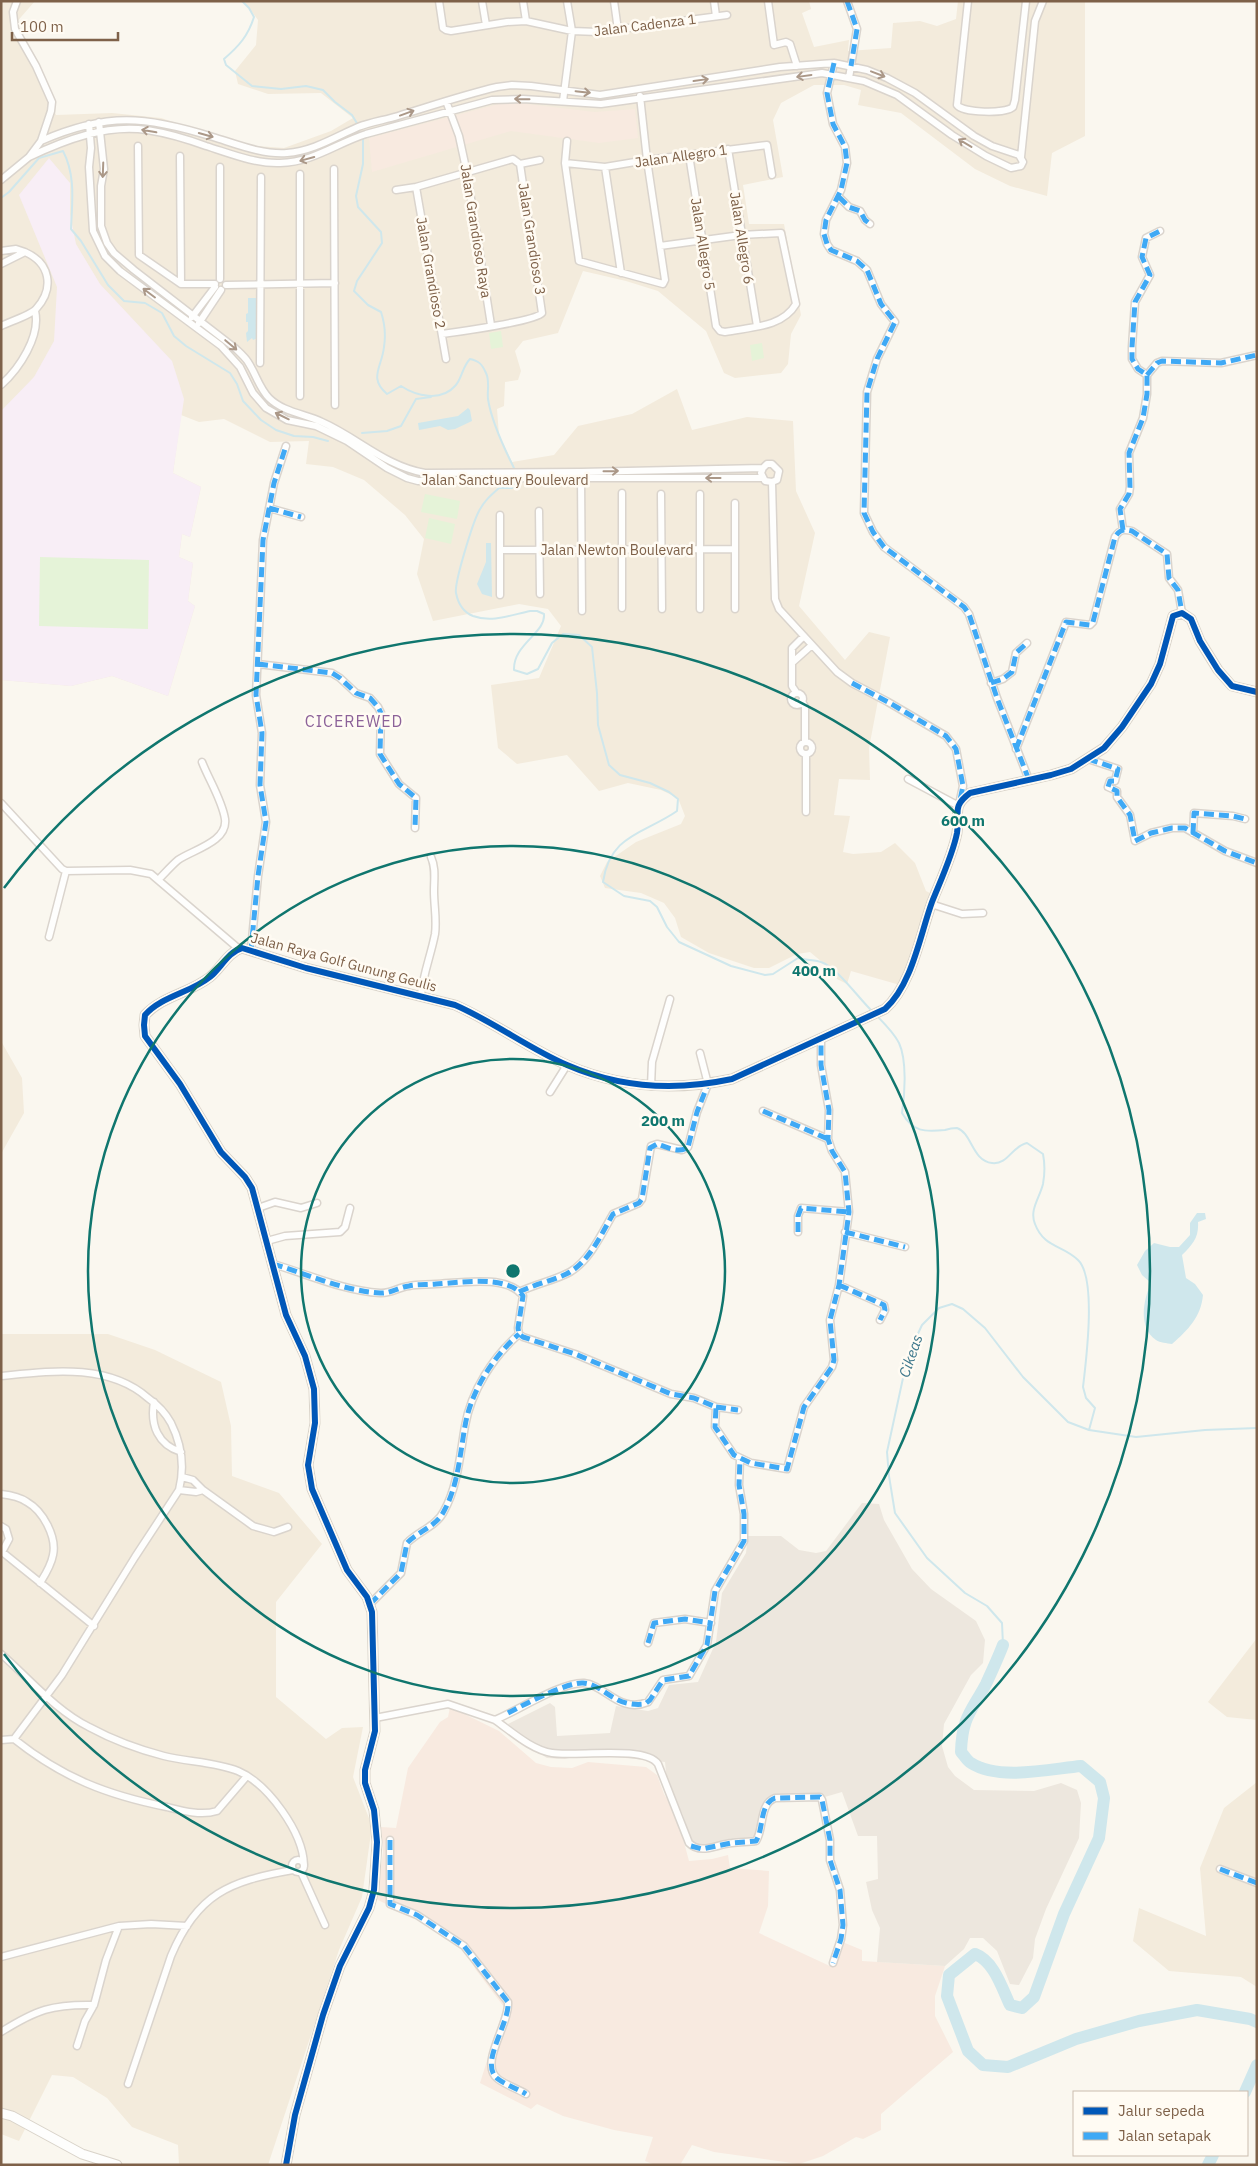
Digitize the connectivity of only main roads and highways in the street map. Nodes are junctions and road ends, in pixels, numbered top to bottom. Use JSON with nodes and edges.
{"nodes":[{"id":1,"x":1257,"y":692,"type":"edge"},
{"id":2,"x":1,"y":2113,"type":"edge"},
{"id":3,"x":117,"y":2165,"type":"edge"},
{"id":4,"x":286,"y":2165,"type":"edge"}],
"edges":[{"from":1,"to":4,"type":"main road","name":"Jalan Raya Golf Gunung Geulis"},
{"from":2,"to":3,"type":"main road"}]}
